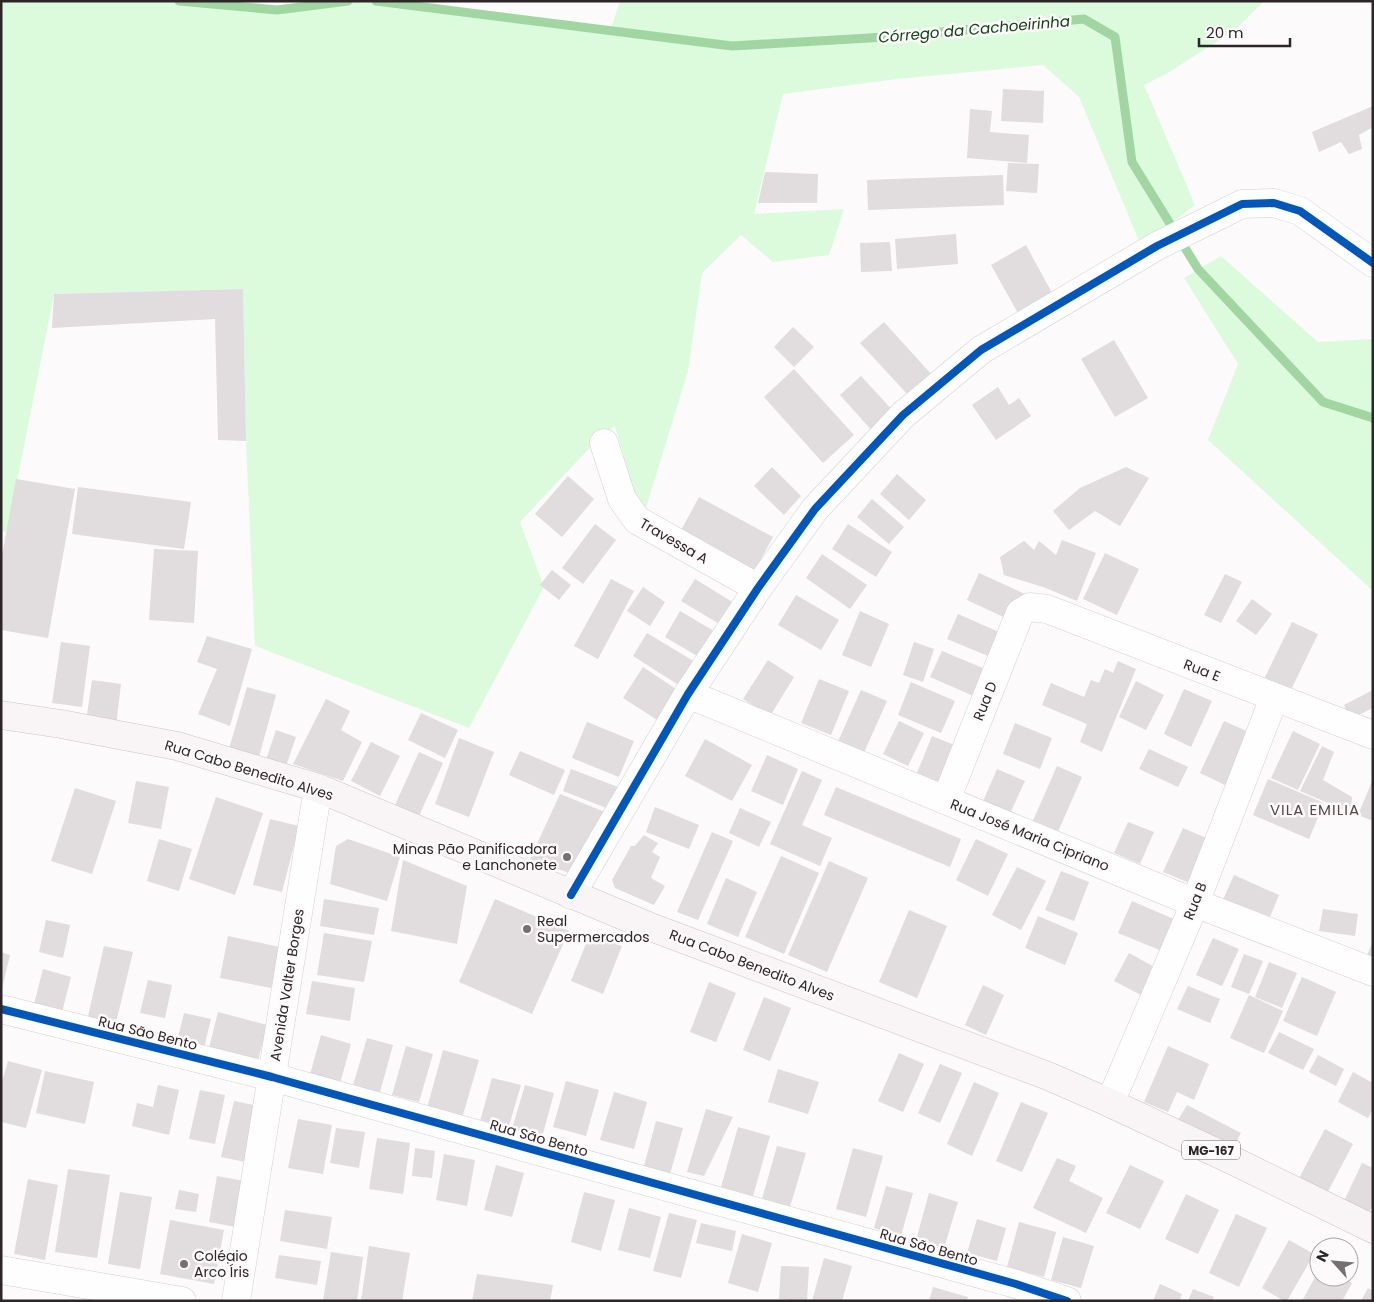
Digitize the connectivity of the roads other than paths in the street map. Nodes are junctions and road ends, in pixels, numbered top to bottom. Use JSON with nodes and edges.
{"nodes":[{"id":1,"x":1373,"y":264,"type":"edge"},
{"id":2,"x":604,"y":443,"type":"dead end"},
{"id":3,"x":758,"y":588,"type":"junction"},
{"id":4,"x":1030,"y":608,"type":"joint"},
{"id":5,"x":688,"y":694,"type":"junction"},
{"id":6,"x":1274,"y":698,"type":"junction"},
{"id":7,"x":1,"y":715,"type":"edge"},
{"id":8,"x":1373,"y":735,"type":"edge"},
{"id":9,"x":318,"y":788,"type":"junction"},
{"id":10,"x":946,"y":800,"type":"junction"},
{"id":11,"x":571,"y":894,"type":"junction"},
{"id":12,"x":1195,"y":903,"type":"junction"},
{"id":13,"x":1373,"y":972,"type":"edge"},
{"id":14,"x":1,"y":1009,"type":"edge"},
{"id":15,"x":272,"y":1077,"type":"junction"},
{"id":16,"x":1110,"y":1103,"type":"junction"},
{"id":17,"x":1373,"y":1228,"type":"edge"},
{"id":18,"x":1,"y":1270,"type":"edge"},
{"id":19,"x":1014,"y":1292,"type":"edge"},
{"id":20,"x":182,"y":1301,"type":"edge"},
{"id":21,"x":236,"y":1301,"type":"edge"},
{"id":22,"x":1067,"y":1301,"type":"edge"}],
"edges":[{"from":1,"to":3,"type":"street"},
{"from":2,"to":3,"type":"street","name":"Travessa A"},
{"from":3,"to":5,"type":"street"},
{"from":4,"to":6,"type":"street","name":"Rua E"},
{"from":4,"to":10,"type":"street","name":"Rua D"},
{"from":5,"to":10,"type":"street","name":"Rua José Maria Cipriano"},
{"from":5,"to":11,"type":"street"},
{"from":6,"to":8,"type":"street","name":"Rua E"},
{"from":6,"to":12,"type":"street","name":"Rua B"},
{"from":7,"to":9,"type":"main road","name":"Rua Cabo Benedito Alves","number":"MG-167"},
{"from":9,"to":11,"type":"main road","name":"Rua Cabo Benedito Alves","number":"MG-167"},
{"from":9,"to":15,"type":"street","name":"Avenida Valter Borges"},
{"from":10,"to":12,"type":"street","name":"Rua José Maria Cipriano"},
{"from":11,"to":16,"type":"main road","name":"Rua Cabo Benedito Alves","number":"MG-167"},
{"from":12,"to":13,"type":"street","name":"Rua José Maria Cipriano"},
{"from":12,"to":16,"type":"street","name":"Rua B"},
{"from":14,"to":15,"type":"street","name":"Rua São Bento"},
{"from":15,"to":19,"type":"street","name":"Rua São Bento"},
{"from":15,"to":21,"type":"street","name":"Avenida Valter Borges"},
{"from":16,"to":17,"type":"main road","name":"Rua Cabo Benedito Alves","number":"MG-167"},
{"from":18,"to":20,"type":"street"},
{"from":19,"to":22,"type":"street","name":"Rua São Bento"}]}
